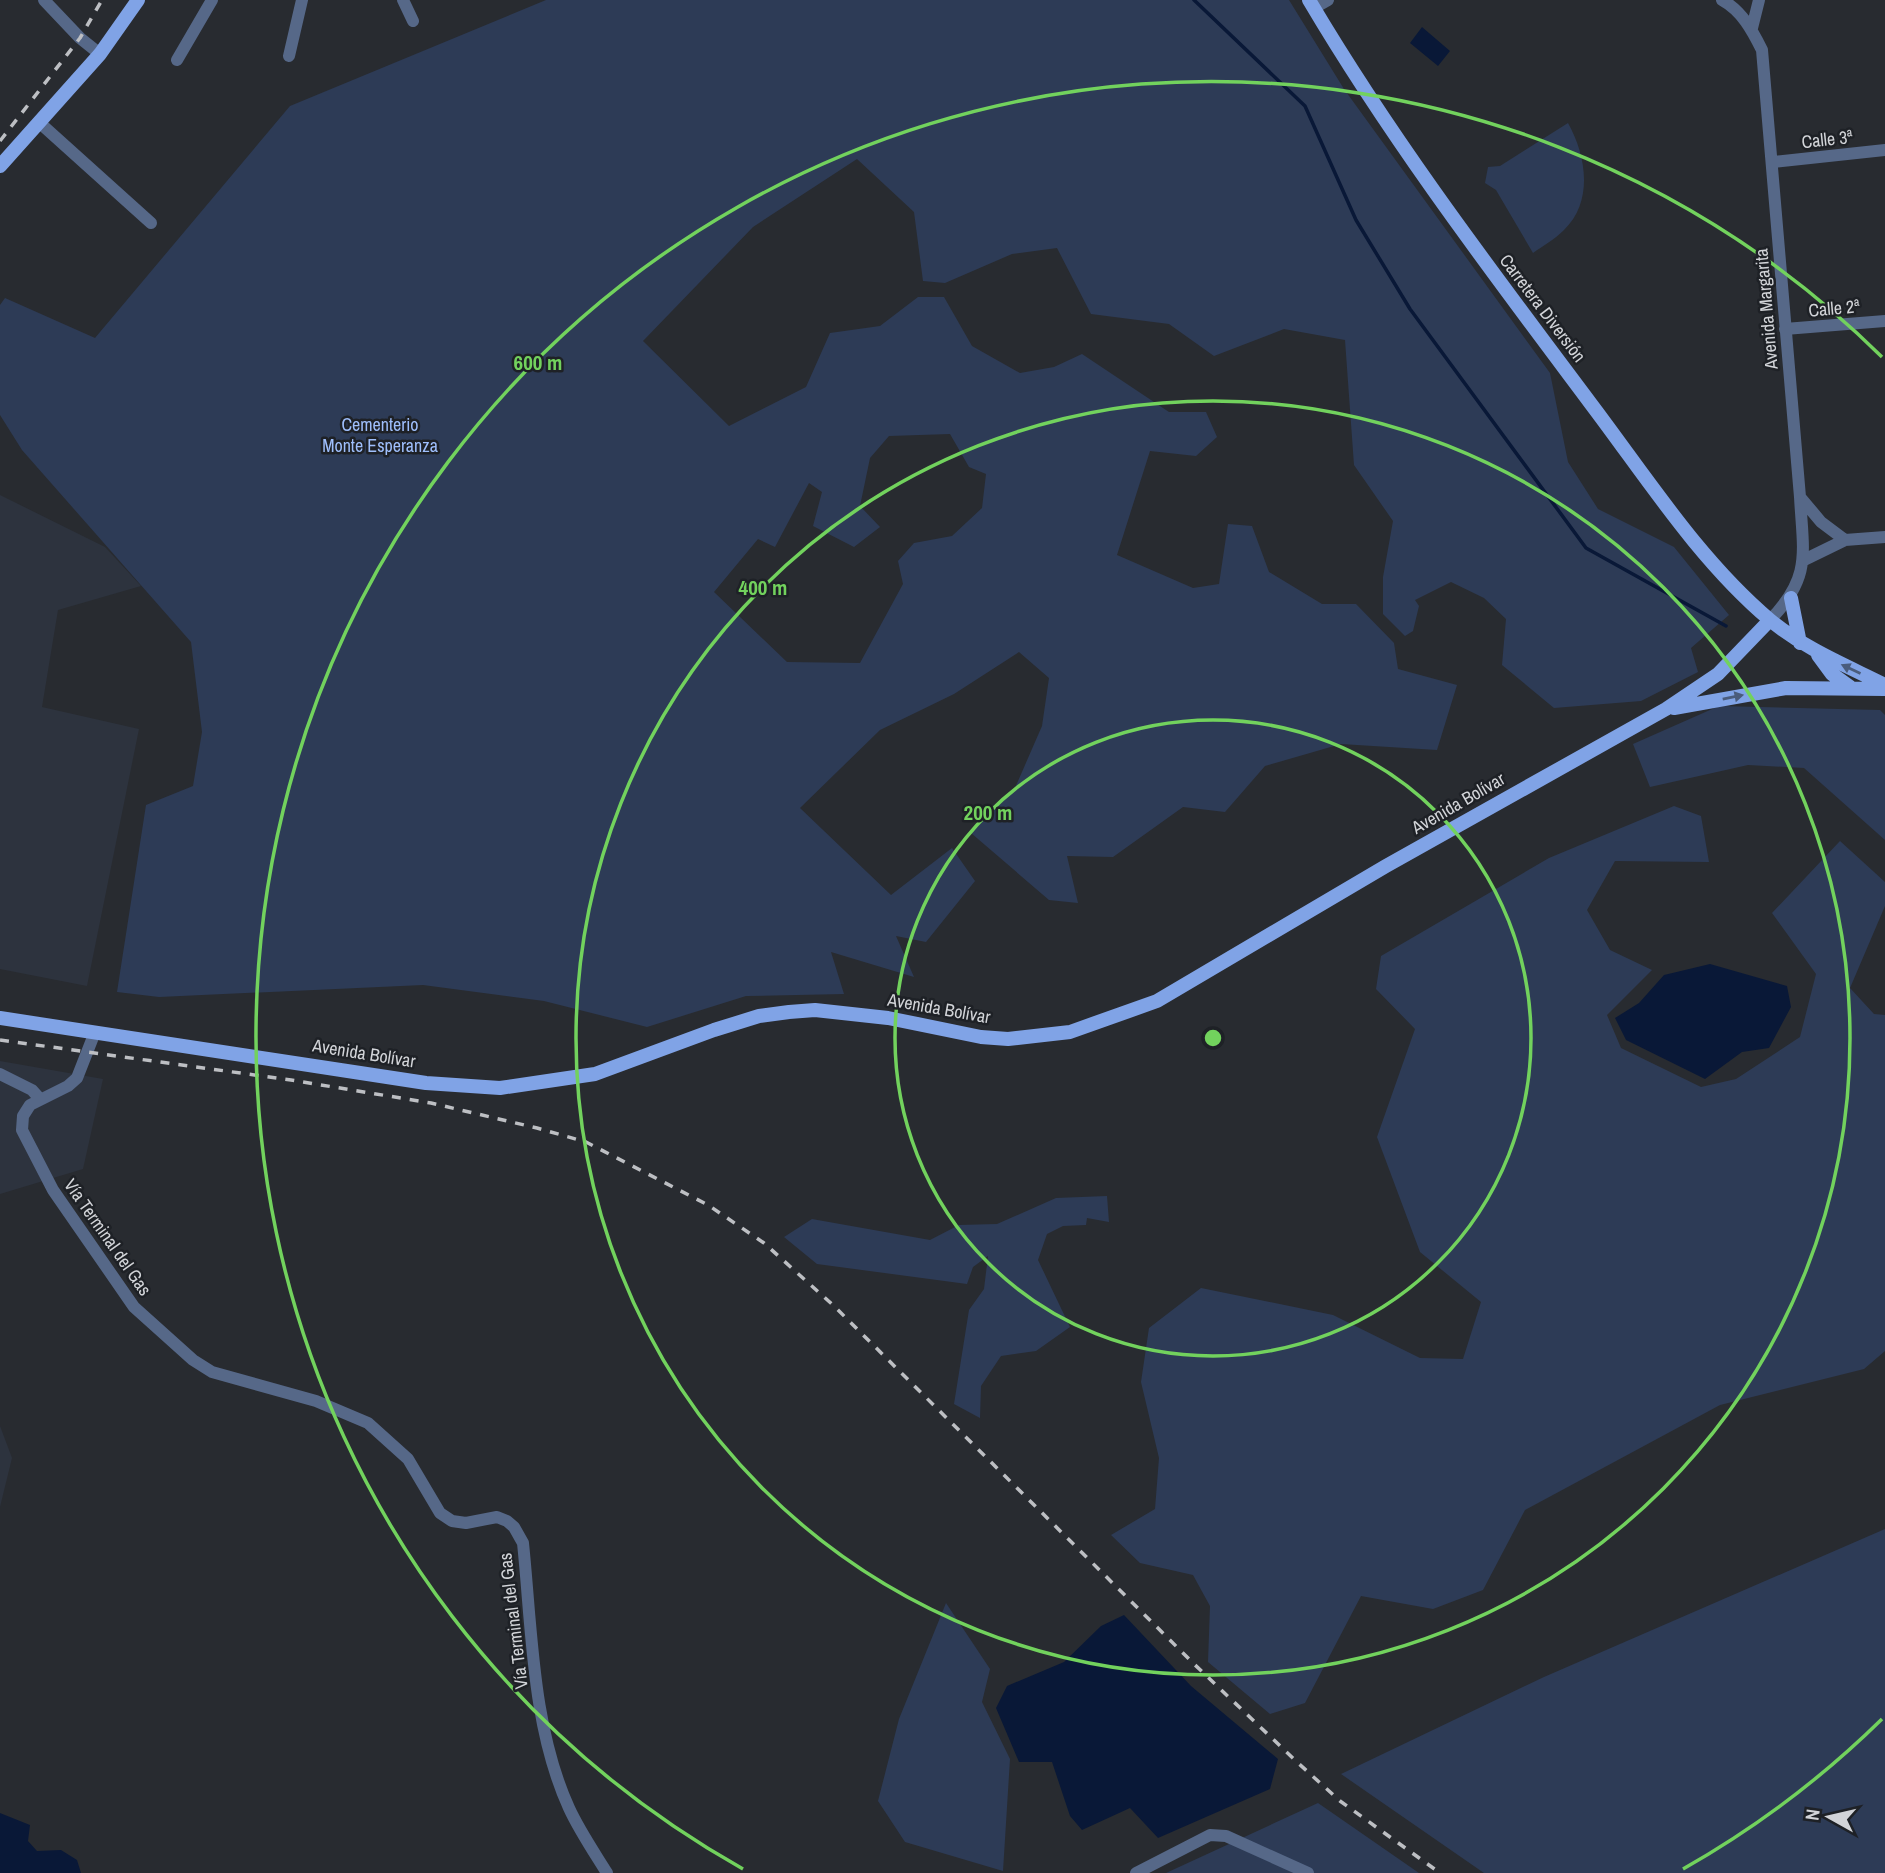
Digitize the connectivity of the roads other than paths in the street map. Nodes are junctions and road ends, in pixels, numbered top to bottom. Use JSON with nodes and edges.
{"nodes":[{"id":1,"x":44,"y":0,"type":"edge"},
{"id":2,"x":138,"y":0,"type":"edge"},
{"id":3,"x":212,"y":0,"type":"edge"},
{"id":4,"x":302,"y":0,"type":"edge"},
{"id":5,"x":403,"y":0,"type":"edge"},
{"id":6,"x":1328,"y":0,"type":"edge"},
{"id":7,"x":1722,"y":0,"type":"edge"},
{"id":8,"x":1759,"y":0,"type":"edge"},
{"id":9,"x":1312,"y":4,"type":"edge"},
{"id":10,"x":413,"y":21,"type":"dead end"},
{"id":11,"x":1752,"y":28,"type":"junction"},
{"id":12,"x":100,"y":54,"type":"junction"},
{"id":13,"x":289,"y":56,"type":"dead end"},
{"id":14,"x":177,"y":60,"type":"dead end"},
{"id":15,"x":41,"y":124,"type":"junction"},
{"id":16,"x":1885,"y":150,"type":"edge"},
{"id":17,"x":1773,"y":162,"type":"junction"},
{"id":18,"x":0,"y":166,"type":"edge"},
{"id":19,"x":151,"y":223,"type":"dead end"},
{"id":20,"x":1885,"y":321,"type":"edge"},
{"id":21,"x":1785,"y":329,"type":"junction"},
{"id":22,"x":1800,"y":497,"type":"junction"},
{"id":23,"x":1885,"y":537,"type":"edge"},
{"id":24,"x":1845,"y":540,"type":"junction"},
{"id":25,"x":1804,"y":560,"type":"junction"},
{"id":26,"x":1791,"y":598,"type":"junction"},
{"id":27,"x":1770,"y":620,"type":"junction"},
{"id":28,"x":1800,"y":643,"type":"junction"},
{"id":29,"x":1818,"y":654,"type":"junction"},
{"id":30,"x":1885,"y":687,"type":"edge"},
{"id":31,"x":1850,"y":688,"type":"junction"},
{"id":32,"x":1665,"y":709,"type":"junction"},
{"id":33,"x":0,"y":1018,"type":"edge"},
{"id":34,"x":95,"y":1032,"type":"junction"},
{"id":35,"x":0,"y":1074,"type":"edge"},
{"id":36,"x":40,"y":1099,"type":"junction"},
{"id":37,"x":607,"y":1873,"type":"edge"},
{"id":38,"x":1136,"y":1873,"type":"edge"},
{"id":39,"x":1308,"y":1873,"type":"edge"}],
"edges":[{"from":1,"to":12,"type":"street"},
{"from":2,"to":12,"type":"main road"},
{"from":3,"to":14,"type":"street"},
{"from":4,"to":13,"type":"street"},
{"from":5,"to":10,"type":"street"},
{"from":6,"to":9,"type":"street"},
{"from":7,"to":11,"type":"street","name":"Avenida Margarita"},
{"from":8,"to":11,"type":"street"},
{"from":9,"to":27,"type":"main road","name":"Carretera Diversión"},
{"from":11,"to":17,"type":"street","name":"Avenida Margarita"},
{"from":12,"to":15,"type":"main road"},
{"from":15,"to":18,"type":"main road"},
{"from":15,"to":19,"type":"street"},
{"from":16,"to":17,"type":"street","name":"Calle 3ª"},
{"from":17,"to":21,"type":"street","name":"Avenida Margarita"},
{"from":20,"to":21,"type":"street","name":"Calle 2ª"},
{"from":21,"to":22,"type":"street","name":"Avenida Margarita"},
{"from":22,"to":24,"type":"street"},
{"from":22,"to":25,"type":"street","name":"Avenida Margarita"},
{"from":23,"to":24,"type":"street"},
{"from":24,"to":25,"type":"street"},
{"from":25,"to":26,"type":"street","name":"Avenida Margarita"},
{"from":26,"to":27,"type":"street","name":"Avenida Margarita"},
{"from":26,"to":28,"type":"main road"},
{"from":27,"to":28,"type":"main road","name":"Carretera Diversión"},
{"from":27,"to":32,"type":"main road","name":"Avenida Bolívar"},
{"from":28,"to":29,"type":"main road","name":"Carretera Diversión"},
{"from":30,"to":29,"type":"main road","one_way":true},
{"from":29,"to":31,"type":"main road"},
{"from":30,"to":31,"type":"main road"},
{"from":32,"to":31,"type":"main road","one_way":true},
{"from":32,"to":34,"type":"main road","name":"Avenida Bolívar"},
{"from":33,"to":34,"type":"main road","name":"Avenida Bolívar"},
{"from":34,"to":36,"type":"street"},
{"from":35,"to":36,"type":"street"},
{"from":36,"to":37,"type":"street","name":"Vía Terminal del Gas"},
{"from":38,"to":39,"type":"street"}]}
